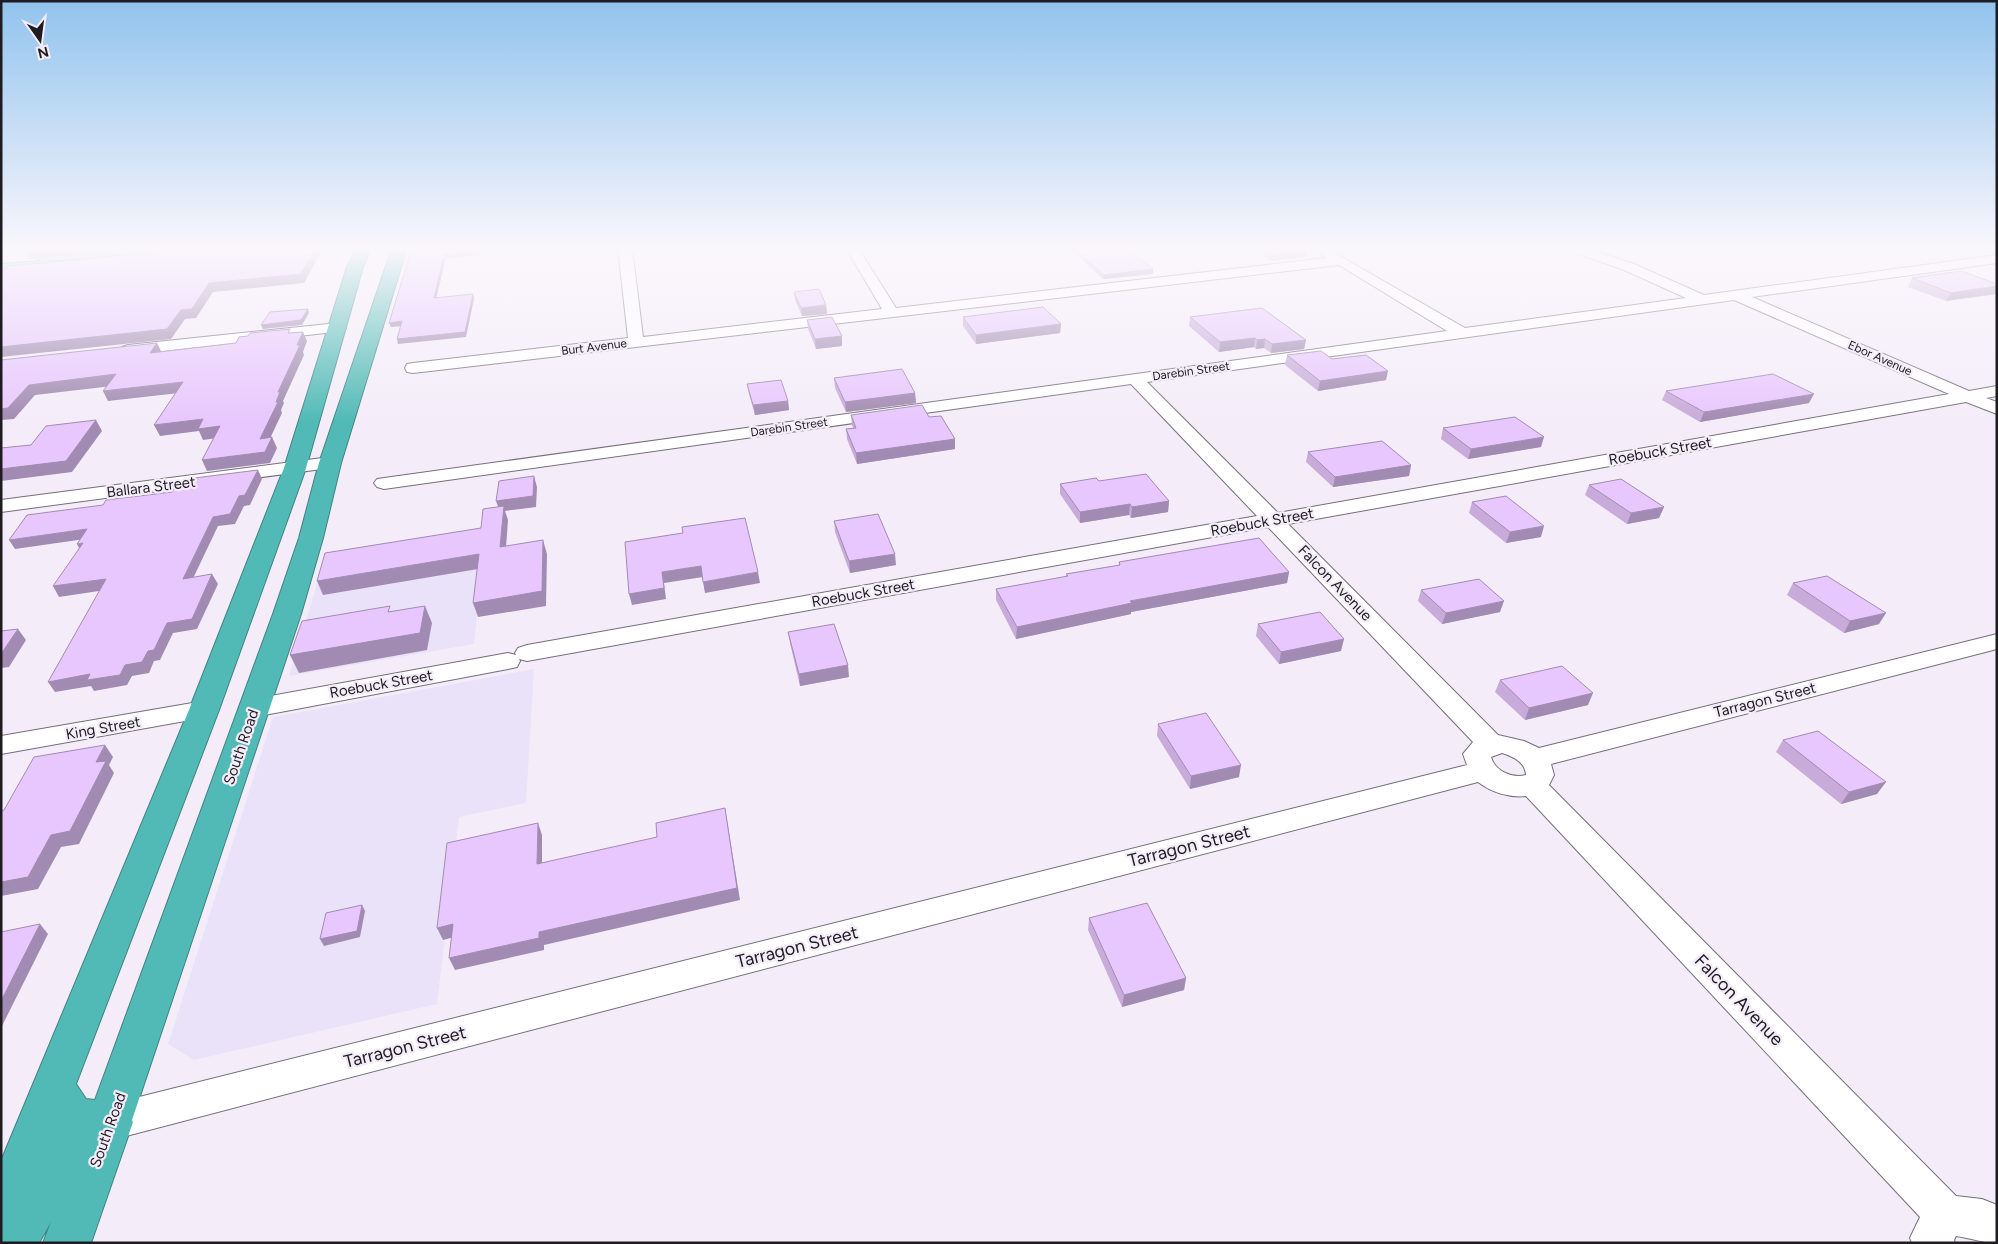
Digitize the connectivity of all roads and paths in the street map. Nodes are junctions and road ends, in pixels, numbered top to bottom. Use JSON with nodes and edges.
{"nodes":[{"id":1,"x":344,"y":306,"type":"edge"},
{"id":2,"x":381,"y":306,"type":"edge"},
{"id":3,"x":632,"y":306,"type":"edge"},
{"id":4,"x":888,"y":306,"type":"edge"},
{"id":5,"x":952,"y":306,"type":"edge"},
{"id":6,"x":1416,"y":306,"type":"edge"},
{"id":7,"x":1659,"y":306,"type":"edge"},
{"id":8,"x":1761,"y":306,"type":"edge"},
{"id":9,"x":892,"y":313,"type":"junction"},
{"id":10,"x":338,"y":328,"type":"junction"},
{"id":11,"x":1462,"y":333,"type":"junction"},
{"id":12,"x":636,"y":342,"type":"junction"},
{"id":13,"x":117,"y":352,"type":"edge"},
{"id":14,"x":413,"y":368,"type":"dead end"},
{"id":15,"x":1135,"y":379,"type":"junction"},
{"id":16,"x":1997,"y":391,"type":"edge"},
{"id":17,"x":1968,"y":396,"type":"junction"},
{"id":18,"x":1997,"y":409,"type":"edge"},
{"id":19,"x":330,"y":463,"type":"junction"},
{"id":20,"x":295,"y":468,"type":"junction"},
{"id":21,"x":384,"y":483,"type":"dead end"},
{"id":22,"x":1,"y":506,"type":"edge"},
{"id":23,"x":1273,"y":520,"type":"junction"},
{"id":24,"x":1997,"y":641,"type":"edge"},
{"id":25,"x":254,"y":708,"type":"junction"},
{"id":26,"x":204,"y":710,"type":"junction"},
{"id":27,"x":1,"y":746,"type":"edge"},
{"id":28,"x":1488,"y":758,"type":"junction"},
{"id":29,"x":1533,"y":772,"type":"junction"},
{"id":30,"x":54,"y":1084,"type":"junction"},
{"id":31,"x":111,"y":1122,"type":"junction"},
{"id":32,"x":6,"y":1218,"type":"edge"},
{"id":33,"x":1997,"y":1228,"type":"edge"},
{"id":34,"x":1940,"y":1229,"type":"edge"},
{"id":35,"x":67,"y":1243,"type":"edge"}],
"edges":[{"from":1,"to":10,"type":"highway"},
{"from":2,"to":19,"type":"highway","name":"South Road"},
{"from":3,"to":12,"type":"street"},
{"from":4,"to":9,"type":"street"},
{"from":5,"to":9,"type":"street","name":"Burt Avenue"},
{"from":6,"to":11,"type":"street"},
{"from":7,"to":11,"type":"street","name":"Darebin Street"},
{"from":8,"to":17,"type":"street","name":"Ebor Avenue"},
{"from":9,"to":12,"type":"street","name":"Burt Avenue"},
{"from":10,"to":13,"type":"street"},
{"from":10,"to":20,"type":"highway"},
{"from":11,"to":15,"type":"street","name":"Darebin Street"},
{"from":12,"to":14,"type":"street","name":"Burt Avenue"},
{"from":15,"to":21,"type":"street","name":"Darebin Street"},
{"from":15,"to":23,"type":"street","name":"Falcon Avenue"},
{"from":16,"to":17,"type":"street","name":"Roebuck Street"},
{"from":17,"to":18,"type":"street","name":"Ebor Avenue"},
{"from":17,"to":23,"type":"street","name":"Roebuck Street"},
{"from":19,"to":20,"type":"street","name":"Ballara Street"},
{"from":19,"to":25,"type":"highway","name":"South Road"},
{"from":20,"to":22,"type":"street","name":"Ballara Street"},
{"from":20,"to":26,"type":"highway"},
{"from":23,"to":25,"type":"street","name":"Roebuck Street"},
{"from":23,"to":28,"type":"street","name":"Falcon Avenue"},
{"from":24,"to":29,"type":"street","name":"Tarragon Street"},
{"from":25,"to":31,"type":"highway","name":"South Road"},
{"from":26,"to":27,"type":"street","name":"King Street"},
{"from":26,"to":30,"type":"highway"},
{"from":28,"to":29,"type":"street"},
{"from":28,"to":29,"type":"street"},
{"from":28,"to":31,"type":"street","name":"Tarragon Street"},
{"from":29,"to":34,"type":"street","name":"Falcon Avenue"},
{"from":30,"to":31,"type":"highway"},
{"from":30,"to":32,"type":"highway"},
{"from":31,"to":32,"type":"highway"},
{"from":31,"to":35,"type":"highway","name":"South Road"},
{"from":33,"to":34,"type":"street"}]}
